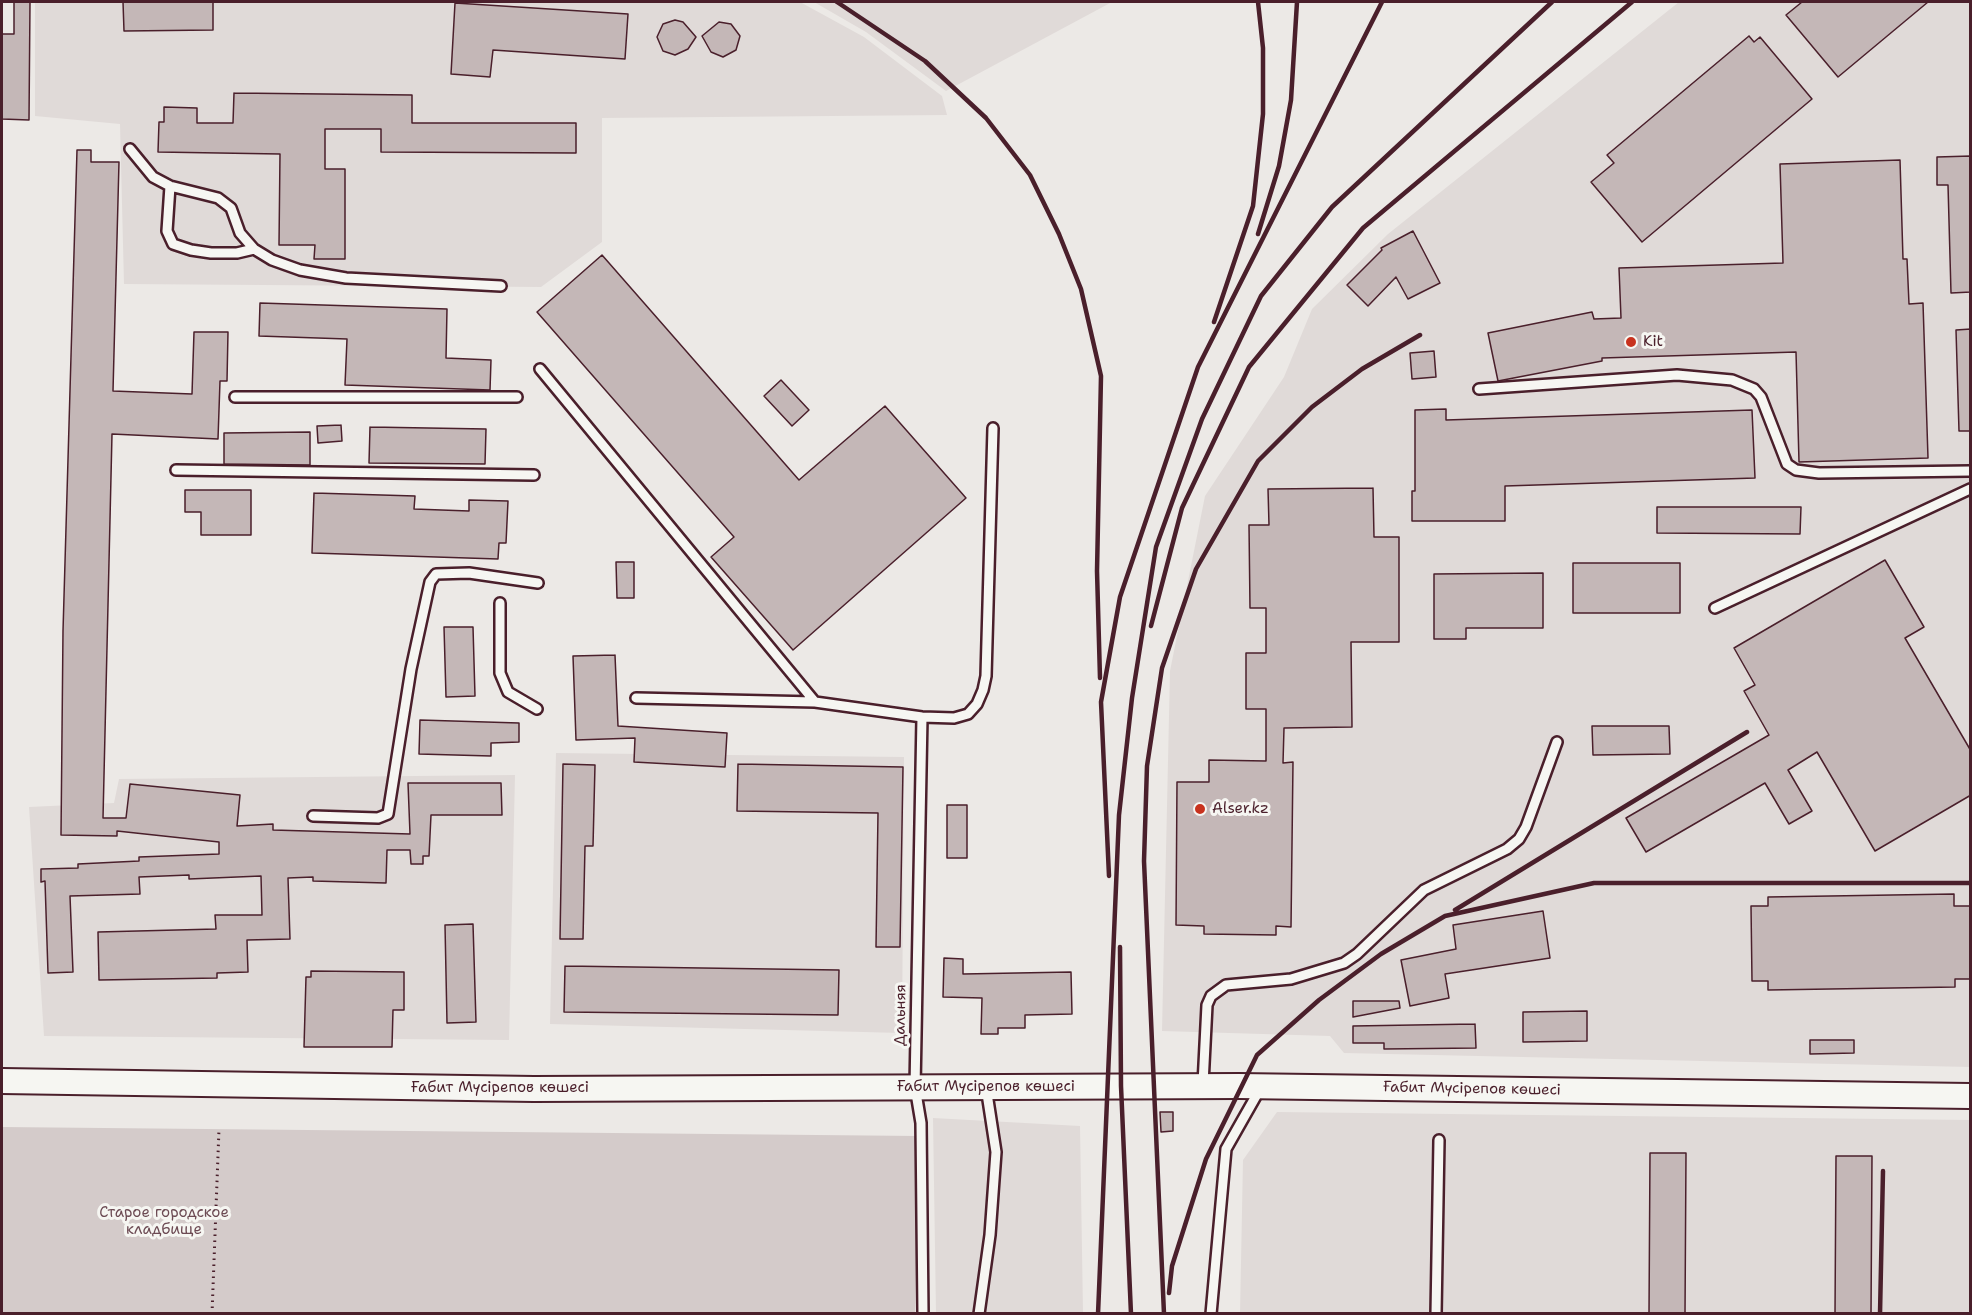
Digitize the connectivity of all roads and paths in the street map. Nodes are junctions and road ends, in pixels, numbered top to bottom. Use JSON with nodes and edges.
{"nodes":[{"id":1,"x":130,"y":149,"type":"dead end"},
{"id":2,"x":170,"y":186,"type":"junction"},
{"id":3,"x":254,"y":249,"type":"junction"},
{"id":4,"x":501,"y":286,"type":"dead end"},
{"id":5,"x":540,"y":369,"type":"dead end"},
{"id":6,"x":1479,"y":389,"type":"dead end"},
{"id":7,"x":235,"y":397,"type":"dead end"},
{"id":8,"x":517,"y":397,"type":"dead end"},
{"id":9,"x":993,"y":428,"type":"dead end"},
{"id":10,"x":176,"y":470,"type":"dead end"},
{"id":11,"x":1971,"y":471,"type":"edge"},
{"id":12,"x":534,"y":475,"type":"dead end"},
{"id":13,"x":1971,"y":489,"type":"edge"},
{"id":14,"x":538,"y":583,"type":"dead end"},
{"id":15,"x":500,"y":603,"type":"dead end"},
{"id":16,"x":1715,"y":608,"type":"dead end"},
{"id":17,"x":636,"y":698,"type":"dead end"},
{"id":18,"x":815,"y":702,"type":"junction"},
{"id":19,"x":537,"y":709,"type":"dead end"},
{"id":20,"x":922,"y":717,"type":"junction"},
{"id":21,"x":1557,"y":742,"type":"dead end"},
{"id":22,"x":313,"y":816,"type":"dead end"},
{"id":23,"x":2,"y":1081,"type":"edge"},
{"id":24,"x":986,"y":1086,"type":"junction"},
{"id":25,"x":1203,"y":1086,"type":"junction"},
{"id":26,"x":915,"y":1087,"type":"junction"},
{"id":27,"x":1261,"y":1087,"type":"junction"},
{"id":28,"x":1971,"y":1096,"type":"edge"},
{"id":29,"x":219,"y":1129,"type":"dead end"},
{"id":30,"x":1439,"y":1140,"type":"dead end"},
{"id":31,"x":212,"y":1314,"type":"edge"},
{"id":32,"x":923,"y":1314,"type":"edge"},
{"id":33,"x":979,"y":1314,"type":"edge"},
{"id":34,"x":1211,"y":1314,"type":"edge"},
{"id":35,"x":1436,"y":1314,"type":"edge"}],
"edges":[{"from":1,"to":2,"type":"lane"},
{"from":2,"to":3,"type":"lane"},
{"from":2,"to":3,"type":"lane"},
{"from":3,"to":4,"type":"lane"},
{"from":5,"to":18,"type":"lane"},
{"from":6,"to":11,"type":"lane"},
{"from":7,"to":8,"type":"lane"},
{"from":9,"to":20,"type":"lane"},
{"from":10,"to":12,"type":"lane"},
{"from":13,"to":16,"type":"lane"},
{"from":14,"to":22,"type":"lane"},
{"from":15,"to":19,"type":"lane"},
{"from":17,"to":18,"type":"lane"},
{"from":18,"to":20,"type":"lane"},
{"from":20,"to":26,"type":"lane","name":"Дальняя"},
{"from":21,"to":25,"type":"lane"},
{"from":23,"to":26,"type":"main road","name":"Ғабит Мүсірепов көшесі"},
{"from":24,"to":25,"type":"main road","name":"Ғабит Мүсірепов көшесі"},
{"from":24,"to":26,"type":"main road","name":"Ғабит Мүсірепов көшесі"},
{"from":24,"to":33,"type":"lane"},
{"from":25,"to":27,"type":"main road","name":"Ғабит Мүсірепов көшесі"},
{"from":26,"to":32,"type":"lane","name":"Дальняя"},
{"from":27,"to":28,"type":"main road","name":"Ғабит Мүсірепов көшесі"},
{"from":27,"to":34,"type":"lane"},
{"from":29,"to":31,"type":"path"},
{"from":30,"to":35,"type":"lane"}]}
